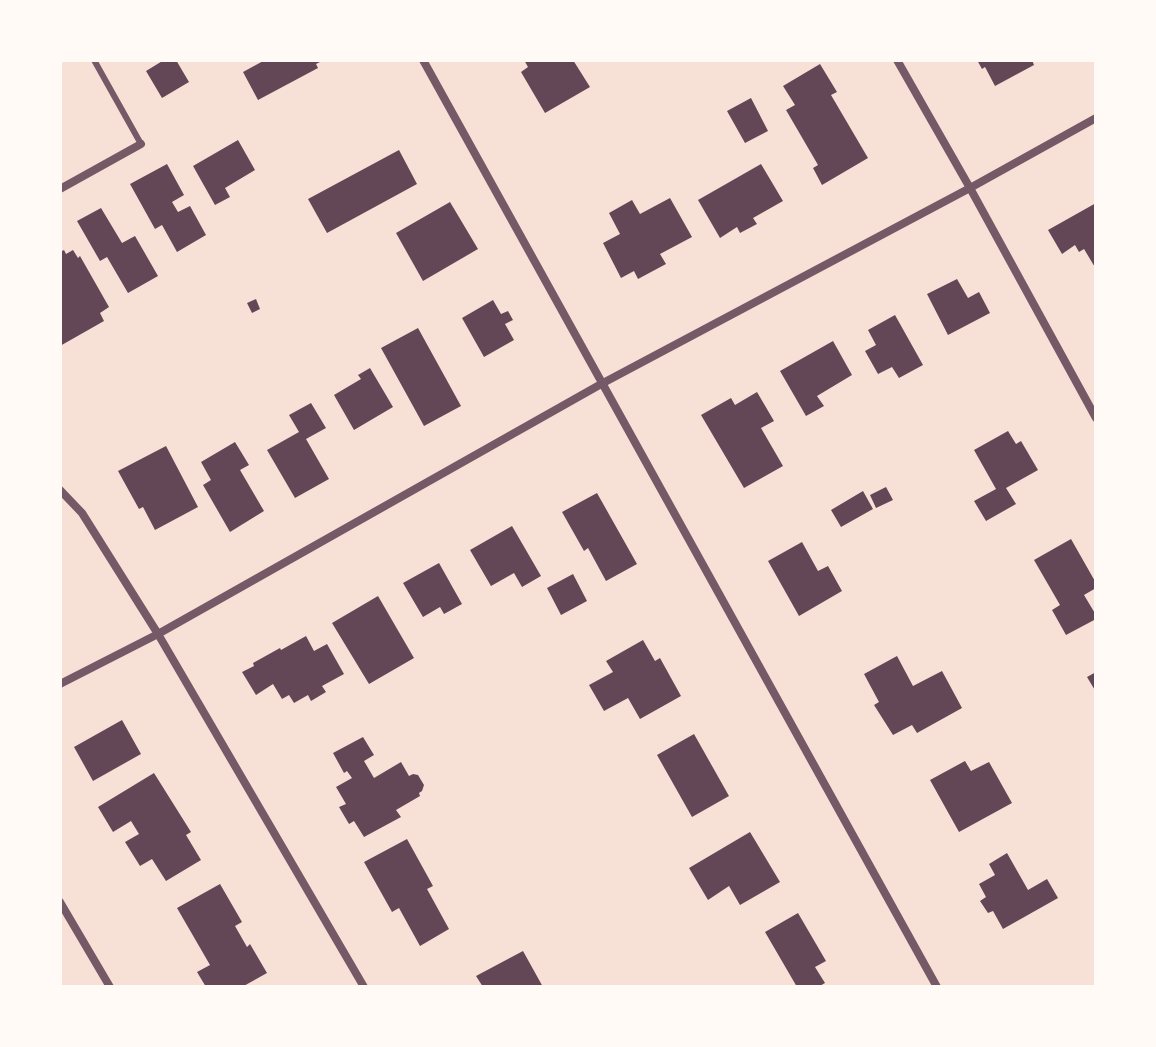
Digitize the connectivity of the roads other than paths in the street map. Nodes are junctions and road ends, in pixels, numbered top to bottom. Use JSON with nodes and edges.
{"nodes":[{"id":1,"x":94,"y":60,"type":"edge"},
{"id":2,"x":423,"y":60,"type":"edge"},
{"id":3,"x":897,"y":60,"type":"edge"},
{"id":4,"x":1096,"y":118,"type":"edge"},
{"id":5,"x":141,"y":144,"type":"joint"},
{"id":6,"x":970,"y":188,"type":"junction"},
{"id":7,"x":60,"y":189,"type":"edge"},
{"id":8,"x":603,"y":383,"type":"junction"},
{"id":9,"x":1096,"y":418,"type":"edge"},
{"id":10,"x":60,"y":490,"type":"edge"},
{"id":11,"x":158,"y":634,"type":"junction"},
{"id":12,"x":60,"y":684,"type":"edge"},
{"id":13,"x":60,"y":902,"type":"edge"},
{"id":14,"x":110,"y":987,"type":"edge"},
{"id":15,"x":364,"y":987,"type":"edge"},
{"id":16,"x":937,"y":987,"type":"edge"}],
"edges":[{"from":1,"to":5,"type":"lane"},
{"from":2,"to":8,"type":"street"},
{"from":3,"to":6,"type":"street"},
{"from":4,"to":6,"type":"street"},
{"from":5,"to":7,"type":"street"},
{"from":6,"to":8,"type":"street"},
{"from":6,"to":9,"type":"street"},
{"from":8,"to":11,"type":"street"},
{"from":8,"to":16,"type":"street"},
{"from":10,"to":11,"type":"street"},
{"from":11,"to":12,"type":"street"},
{"from":11,"to":15,"type":"street"},
{"from":13,"to":14,"type":"street"}]}
